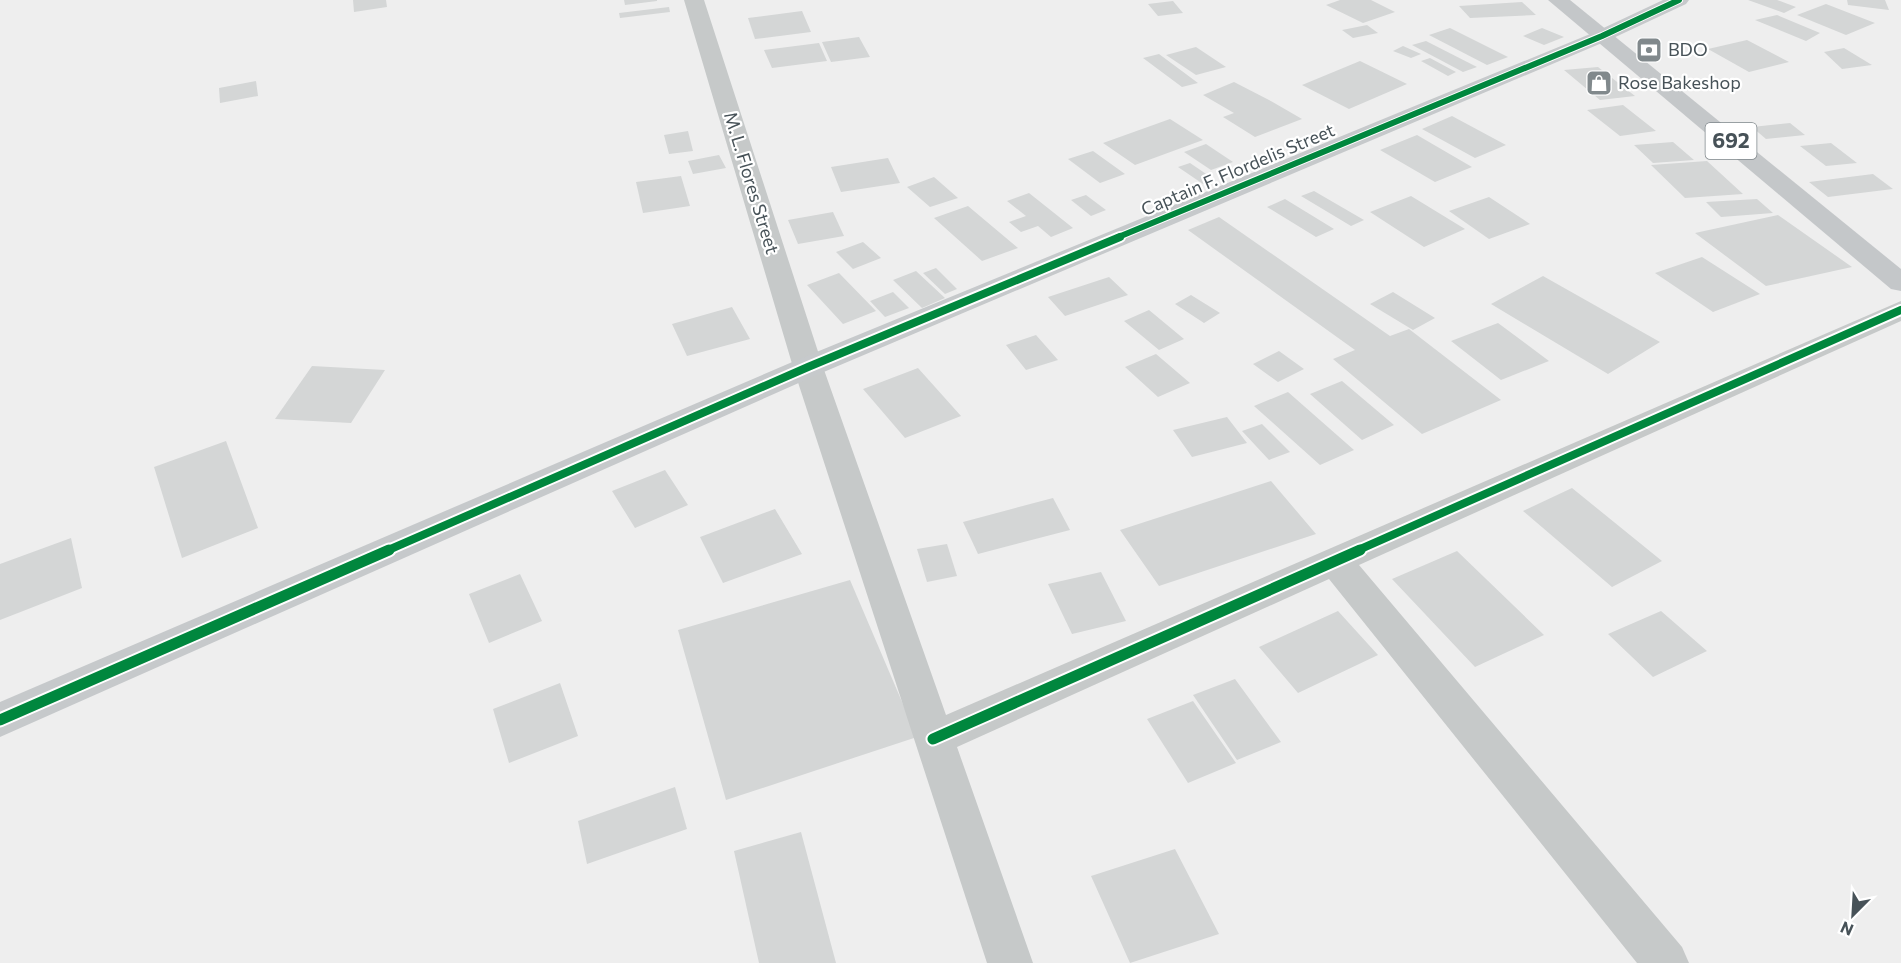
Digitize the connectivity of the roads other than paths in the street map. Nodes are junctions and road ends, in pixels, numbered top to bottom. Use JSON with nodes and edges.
{"nodes":[{"id":1,"x":694,"y":0,"type":"edge"},
{"id":2,"x":1558,"y":0,"type":"edge"},
{"id":3,"x":1679,"y":0,"type":"edge"},
{"id":4,"x":1602,"y":36,"type":"junction"},
{"id":5,"x":1901,"y":283,"type":"edge"},
{"id":6,"x":1901,"y":310,"type":"edge"},
{"id":7,"x":808,"y":367,"type":"junction"},
{"id":8,"x":1335,"y":561,"type":"junction"},
{"id":9,"x":0,"y":720,"type":"edge"},
{"id":10,"x":933,"y":739,"type":"junction"},
{"id":11,"x":1010,"y":963,"type":"edge"},
{"id":12,"x":1666,"y":963,"type":"edge"}],
"edges":[{"from":1,"to":7,"type":"street","name":"M. L. Flores Street"},
{"from":2,"to":4,"type":"main road","number":"692"},
{"from":3,"to":4,"type":"street","name":"Captain F. Flordelis Street"},
{"from":4,"to":5,"type":"main road","number":"692"},
{"from":4,"to":7,"type":"street","name":"Captain F. Flordelis Street"},
{"from":6,"to":8,"type":"street"},
{"from":7,"to":9,"type":"street","name":"Captain F. Flordelis Street"},
{"from":7,"to":10,"type":"street","name":"M. L. Flores Street"},
{"from":8,"to":10,"type":"street"},
{"from":8,"to":12,"type":"street"},
{"from":10,"to":11,"type":"street","name":"M. L. Flores Street"}]}
